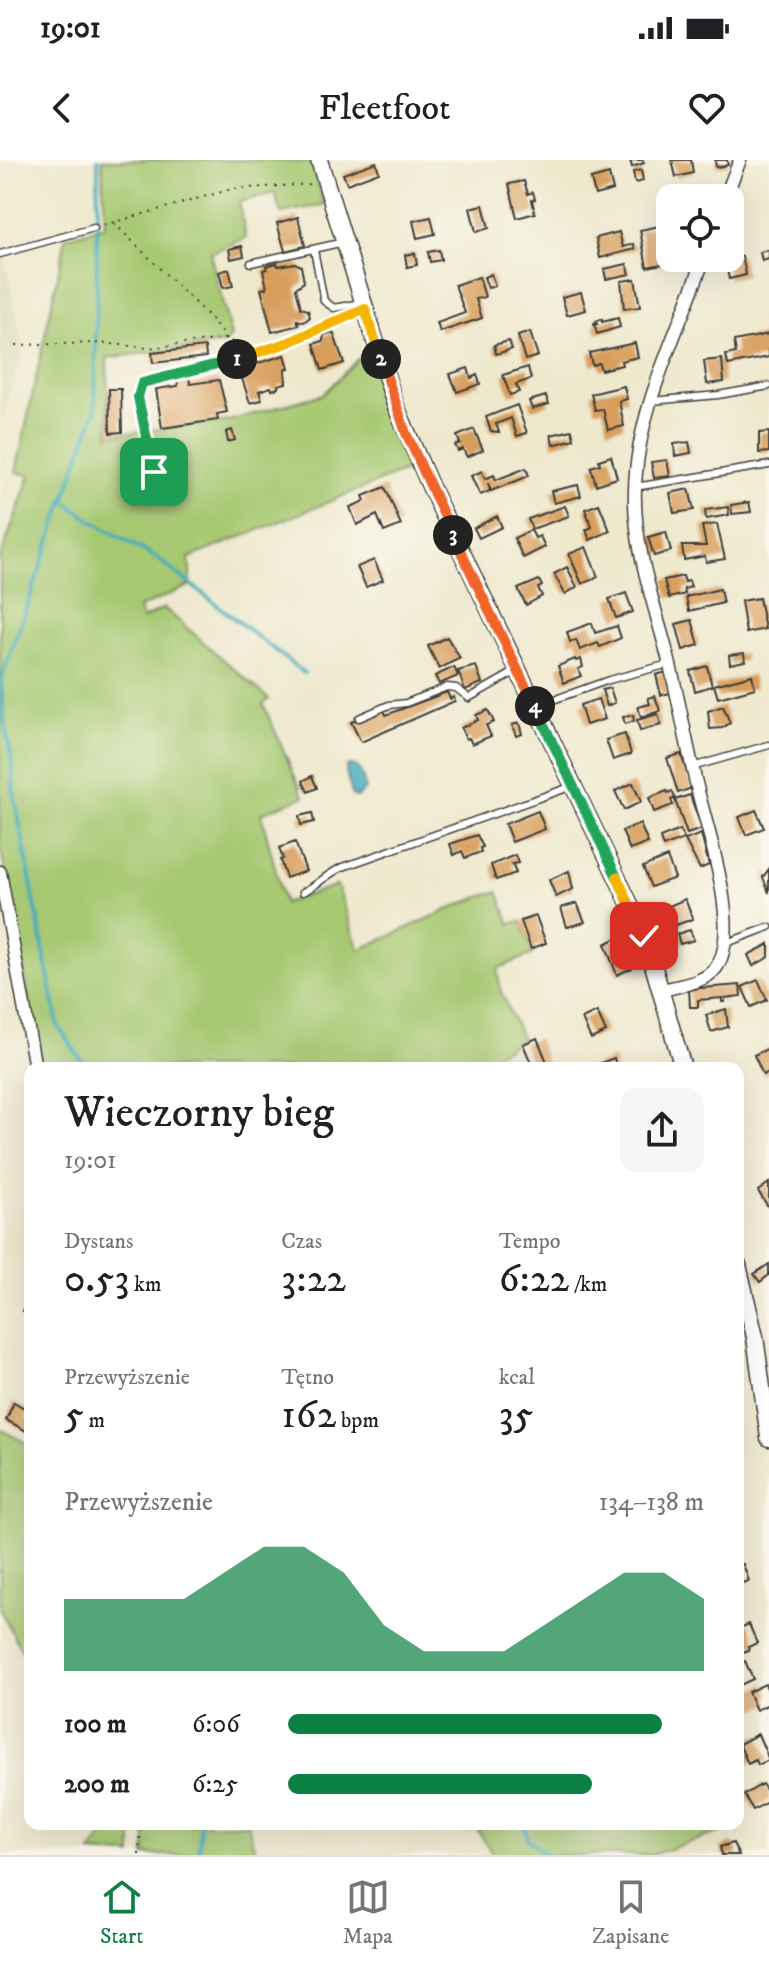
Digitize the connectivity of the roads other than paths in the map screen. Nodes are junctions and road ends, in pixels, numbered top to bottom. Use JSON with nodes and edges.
{"nodes":[{"id":1,"x":319,"y":160,"type":"edge"},
{"id":2,"x":740,"y":160,"type":"edge"},
{"id":3,"x":731,"y":184,"type":"edge"},
{"id":4,"x":94,"y":228,"type":"dead end"},
{"id":5,"x":344,"y":242,"type":"junction"},
{"id":6,"x":314,"y":250,"type":"junction"},
{"id":7,"x":0,"y":254,"type":"edge"},
{"id":8,"x":251,"y":263,"type":"dead end"},
{"id":9,"x":699,"y":272,"type":"edge"},
{"id":10,"x":364,"y":306,"type":"junction"},
{"id":11,"x":769,"y":386,"type":"edge"},
{"id":12,"x":651,"y":401,"type":"junction"},
{"id":13,"x":769,"y":465,"type":"edge"},
{"id":14,"x":154,"y":472,"type":"dead end"},
{"id":15,"x":635,"y":487,"type":"junction"},
{"id":16,"x":670,"y":664,"type":"junction"},
{"id":17,"x":518,"y":670,"type":"junction"},
{"id":18,"x":536,"y":706,"type":"junction"},
{"id":19,"x":359,"y":718,"type":"dead end"},
{"id":20,"x":769,"y":745,"type":"edge"},
{"id":21,"x":692,"y":767,"type":"junction"},
{"id":22,"x":574,"y":786,"type":"junction"},
{"id":23,"x":0,"y":872,"type":"edge"},
{"id":24,"x":303,"y":892,"type":"dead end"},
{"id":25,"x":4,"y":918,"type":"edge"},
{"id":26,"x":769,"y":927,"type":"edge"},
{"id":27,"x":724,"y":944,"type":"junction"},
{"id":28,"x":661,"y":990,"type":"junction"},
{"id":29,"x":34,"y":1062,"type":"edge"},
{"id":30,"x":681,"y":1062,"type":"edge"},
{"id":31,"x":744,"y":1290,"type":"edge"},
{"id":32,"x":769,"y":1438,"type":"edge"}],
"edges":[{"from":1,"to":5,"type":"street"},
{"from":2,"to":3,"type":"street"},
{"from":4,"to":7,"type":"lane"},
{"from":5,"to":6,"type":"lane"},
{"from":5,"to":10,"type":"street"},
{"from":6,"to":8,"type":"lane"},
{"from":6,"to":10,"type":"lane"},
{"from":9,"to":12,"type":"street"},
{"from":10,"to":14,"type":"lane"},
{"from":10,"to":17,"type":"street"},
{"from":11,"to":12,"type":"lane"},
{"from":12,"to":15,"type":"street"},
{"from":13,"to":15,"type":"lane"},
{"from":15,"to":16,"type":"street"},
{"from":16,"to":18,"type":"lane"},
{"from":16,"to":21,"type":"street"},
{"from":17,"to":18,"type":"street"},
{"from":17,"to":19,"type":"lane"},
{"from":18,"to":22,"type":"street"},
{"from":20,"to":21,"type":"lane"},
{"from":21,"to":27,"type":"street"},
{"from":22,"to":24,"type":"lane"},
{"from":22,"to":28,"type":"street"},
{"from":23,"to":25,"type":"street"},
{"from":25,"to":29,"type":"street"},
{"from":26,"to":27,"type":"lane"},
{"from":27,"to":28,"type":"street"},
{"from":28,"to":30,"type":"street"},
{"from":31,"to":32,"type":"street"}]}
